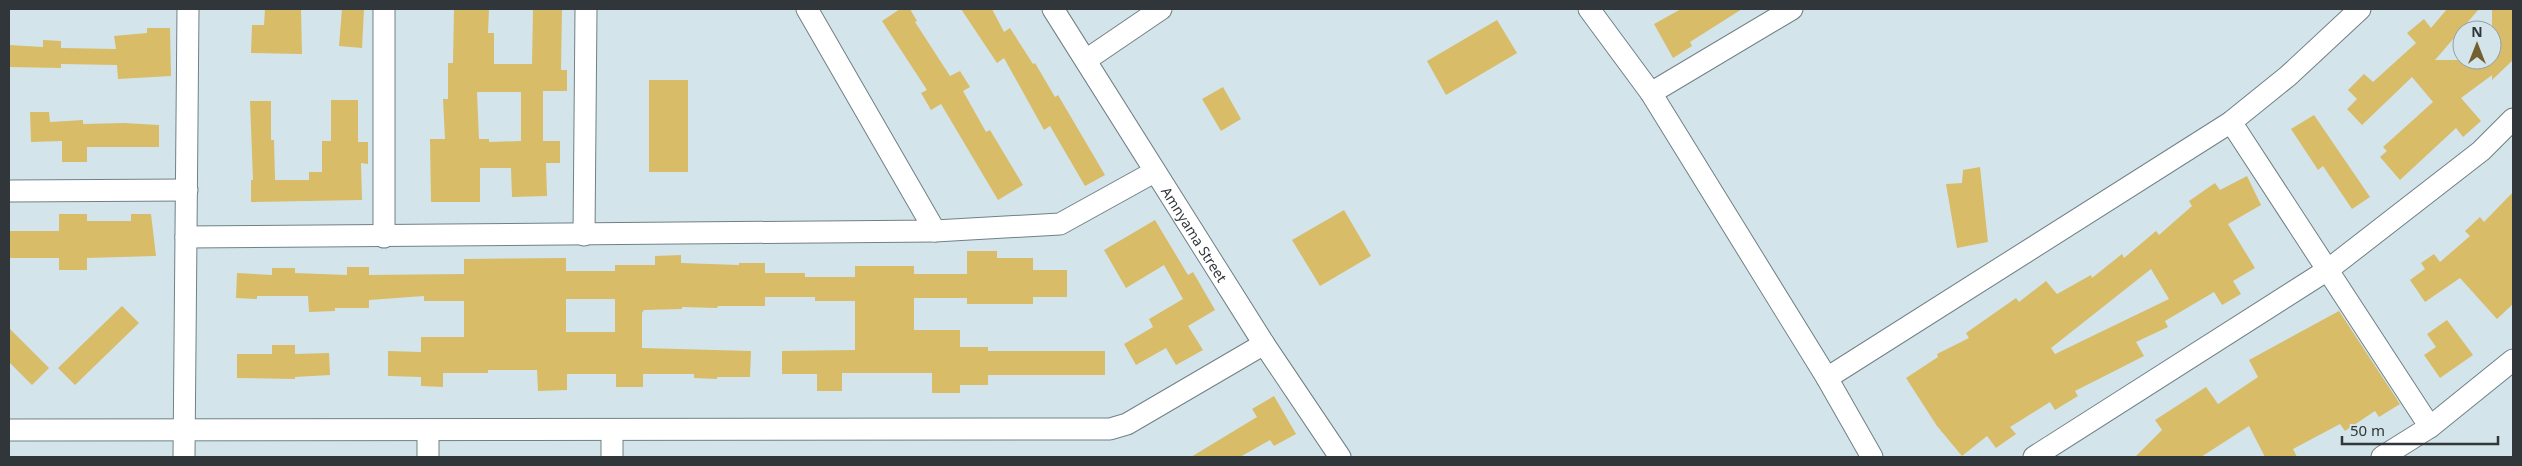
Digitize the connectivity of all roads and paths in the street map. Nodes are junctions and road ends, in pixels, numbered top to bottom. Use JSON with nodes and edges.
{"nodes":[{"id":1,"x":188,"y":9,"type":"edge"},
{"id":2,"x":384,"y":9,"type":"edge"},
{"id":3,"x":586,"y":9,"type":"edge"},
{"id":4,"x":807,"y":9,"type":"edge"},
{"id":5,"x":1053,"y":9,"type":"edge"},
{"id":6,"x":1161,"y":9,"type":"edge"},
{"id":7,"x":1589,"y":9,"type":"edge"},
{"id":8,"x":1792,"y":9,"type":"edge"},
{"id":9,"x":2358,"y":9,"type":"edge"},
{"id":10,"x":1086,"y":60,"type":"junction"},
{"id":11,"x":1651,"y":93,"type":"junction"},
{"id":12,"x":2513,"y":119,"type":"edge"},
{"id":13,"x":2231,"y":122,"type":"junction"},
{"id":14,"x":1154,"y":172,"type":"junction"},
{"id":15,"x":187,"y":190,"type":"junction"},
{"id":16,"x":9,"y":191,"type":"edge"},
{"id":17,"x":935,"y":231,"type":"junction"},
{"id":18,"x":584,"y":235,"type":"junction"},
{"id":19,"x":186,"y":237,"type":"junction"},
{"id":20,"x":384,"y":237,"type":"junction"},
{"id":21,"x":2329,"y":269,"type":"junction"},
{"id":22,"x":1264,"y":344,"type":"junction"},
{"id":23,"x":2513,"y":360,"type":"edge"},
{"id":24,"x":1827,"y":378,"type":"junction"},
{"id":25,"x":2430,"y":427,"type":"junction"},
{"id":26,"x":9,"y":430,"type":"edge"},
{"id":27,"x":184,"y":430,"type":"junction"},
{"id":28,"x":428,"y":430,"type":"junction"},
{"id":29,"x":612,"y":431,"type":"junction"},
{"id":30,"x":184,"y":457,"type":"edge"},
{"id":31,"x":428,"y":457,"type":"edge"},
{"id":32,"x":612,"y":457,"type":"edge"},
{"id":33,"x":1340,"y":457,"type":"edge"},
{"id":34,"x":1872,"y":457,"type":"edge"},
{"id":35,"x":2034,"y":457,"type":"edge"},
{"id":36,"x":2382,"y":457,"type":"edge"}],
"edges":[{"from":1,"to":15,"type":"street"},
{"from":2,"to":20,"type":"street"},
{"from":3,"to":18,"type":"street"},
{"from":4,"to":17,"type":"street"},
{"from":5,"to":10,"type":"street","name":"Amnyama Street"},
{"from":6,"to":10,"type":"street"},
{"from":7,"to":11,"type":"street"},
{"from":8,"to":11,"type":"street"},
{"from":9,"to":13,"type":"street"},
{"from":10,"to":14,"type":"street","name":"Amnyama Street"},
{"from":11,"to":24,"type":"street"},
{"from":12,"to":21,"type":"street"},
{"from":13,"to":21,"type":"street"},
{"from":13,"to":24,"type":"street"},
{"from":14,"to":17,"type":"street"},
{"from":14,"to":22,"type":"street","name":"Amnyama Street"},
{"from":15,"to":16,"type":"street"},
{"from":15,"to":19,"type":"street"},
{"from":17,"to":18,"type":"street"},
{"from":18,"to":20,"type":"street"},
{"from":19,"to":20,"type":"street"},
{"from":19,"to":27,"type":"street"},
{"from":21,"to":25,"type":"street"},
{"from":21,"to":35,"type":"street"},
{"from":22,"to":29,"type":"street"},
{"from":22,"to":33,"type":"street","name":"Amnyama Street"},
{"from":23,"to":25,"type":"street"},
{"from":24,"to":34,"type":"street"},
{"from":25,"to":36,"type":"street"},
{"from":26,"to":27,"type":"street"},
{"from":27,"to":28,"type":"street"},
{"from":27,"to":30,"type":"street"},
{"from":28,"to":29,"type":"street"},
{"from":28,"to":31,"type":"street"},
{"from":29,"to":32,"type":"street"}]}
